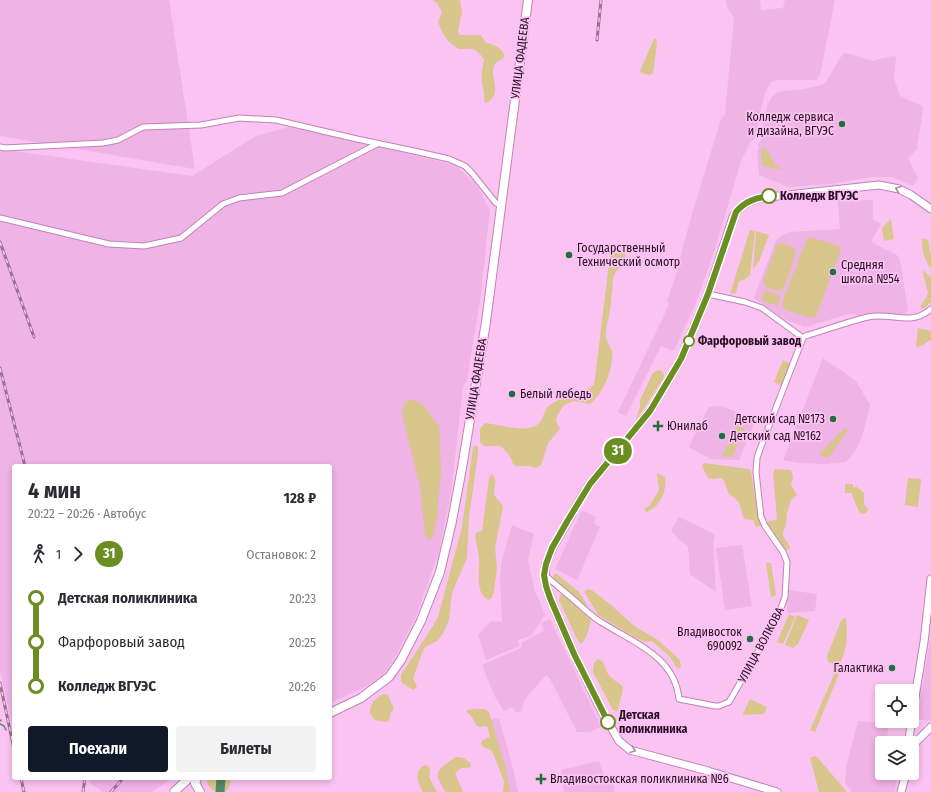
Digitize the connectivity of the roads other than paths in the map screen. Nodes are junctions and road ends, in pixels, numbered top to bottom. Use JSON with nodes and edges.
{"nodes":[{"id":1,"x":528,"y":0,"type":"edge"},
{"id":2,"x":377,"y":144,"type":"junction"},
{"id":3,"x":0,"y":147,"type":"edge"},
{"id":4,"x":502,"y":206,"type":"junction"},
{"id":5,"x":931,"y":209,"type":"edge"},
{"id":6,"x":0,"y":218,"type":"edge"},
{"id":7,"x":708,"y":294,"type":"junction"},
{"id":8,"x":931,"y":309,"type":"edge"},
{"id":9,"x":803,"y":338,"type":"junction"},
{"id":10,"x":544,"y":575,"type":"junction"},
{"id":11,"x":931,"y":579,"type":"edge"},
{"id":12,"x":917,"y":684,"type":"edge"},
{"id":13,"x":332,"y":712,"type":"edge"},
{"id":14,"x":931,"y":727,"type":"edge"},
{"id":15,"x":919,"y":739,"type":"edge"},
{"id":16,"x":187,"y":780,"type":"edge"},
{"id":17,"x":197,"y":780,"type":"edge"},
{"id":18,"x":905,"y":780,"type":"edge"},
{"id":19,"x":906,"y":780,"type":"edge"},
{"id":20,"x":174,"y":792,"type":"edge"},
{"id":21,"x":200,"y":792,"type":"edge"},
{"id":22,"x":777,"y":792,"type":"edge"},
{"id":23,"x":901,"y":792,"type":"edge"},
{"id":24,"x":907,"y":792,"type":"edge"}],
"edges":[{"from":1,"to":4,"type":"main road","name":"УЛИЦА ФАДЕЕВА"},
{"from":2,"to":3,"type":"street"},
{"from":2,"to":4,"type":"street"},
{"from":2,"to":6,"type":"street"},
{"from":4,"to":13,"type":"main road","name":"УЛИЦА ФАДЕЕВА"},
{"from":5,"to":7,"type":"main road","one_way":true},
{"from":7,"to":9,"type":"street"},
{"from":7,"to":10,"type":"main road"},
{"from":8,"to":9,"type":"street"},
{"from":9,"to":10,"type":"street","name":"УЛИЦА ВОЛКОВА"},
{"from":10,"to":22,"type":"main road","one_way":true},
{"from":11,"to":12,"type":"main road"},
{"from":14,"to":15,"type":"main road"},
{"from":16,"to":20,"type":"main road"},
{"from":17,"to":21,"type":"main road"},
{"from":18,"to":23,"type":"main road"},
{"from":19,"to":24,"type":"main road"}]}
